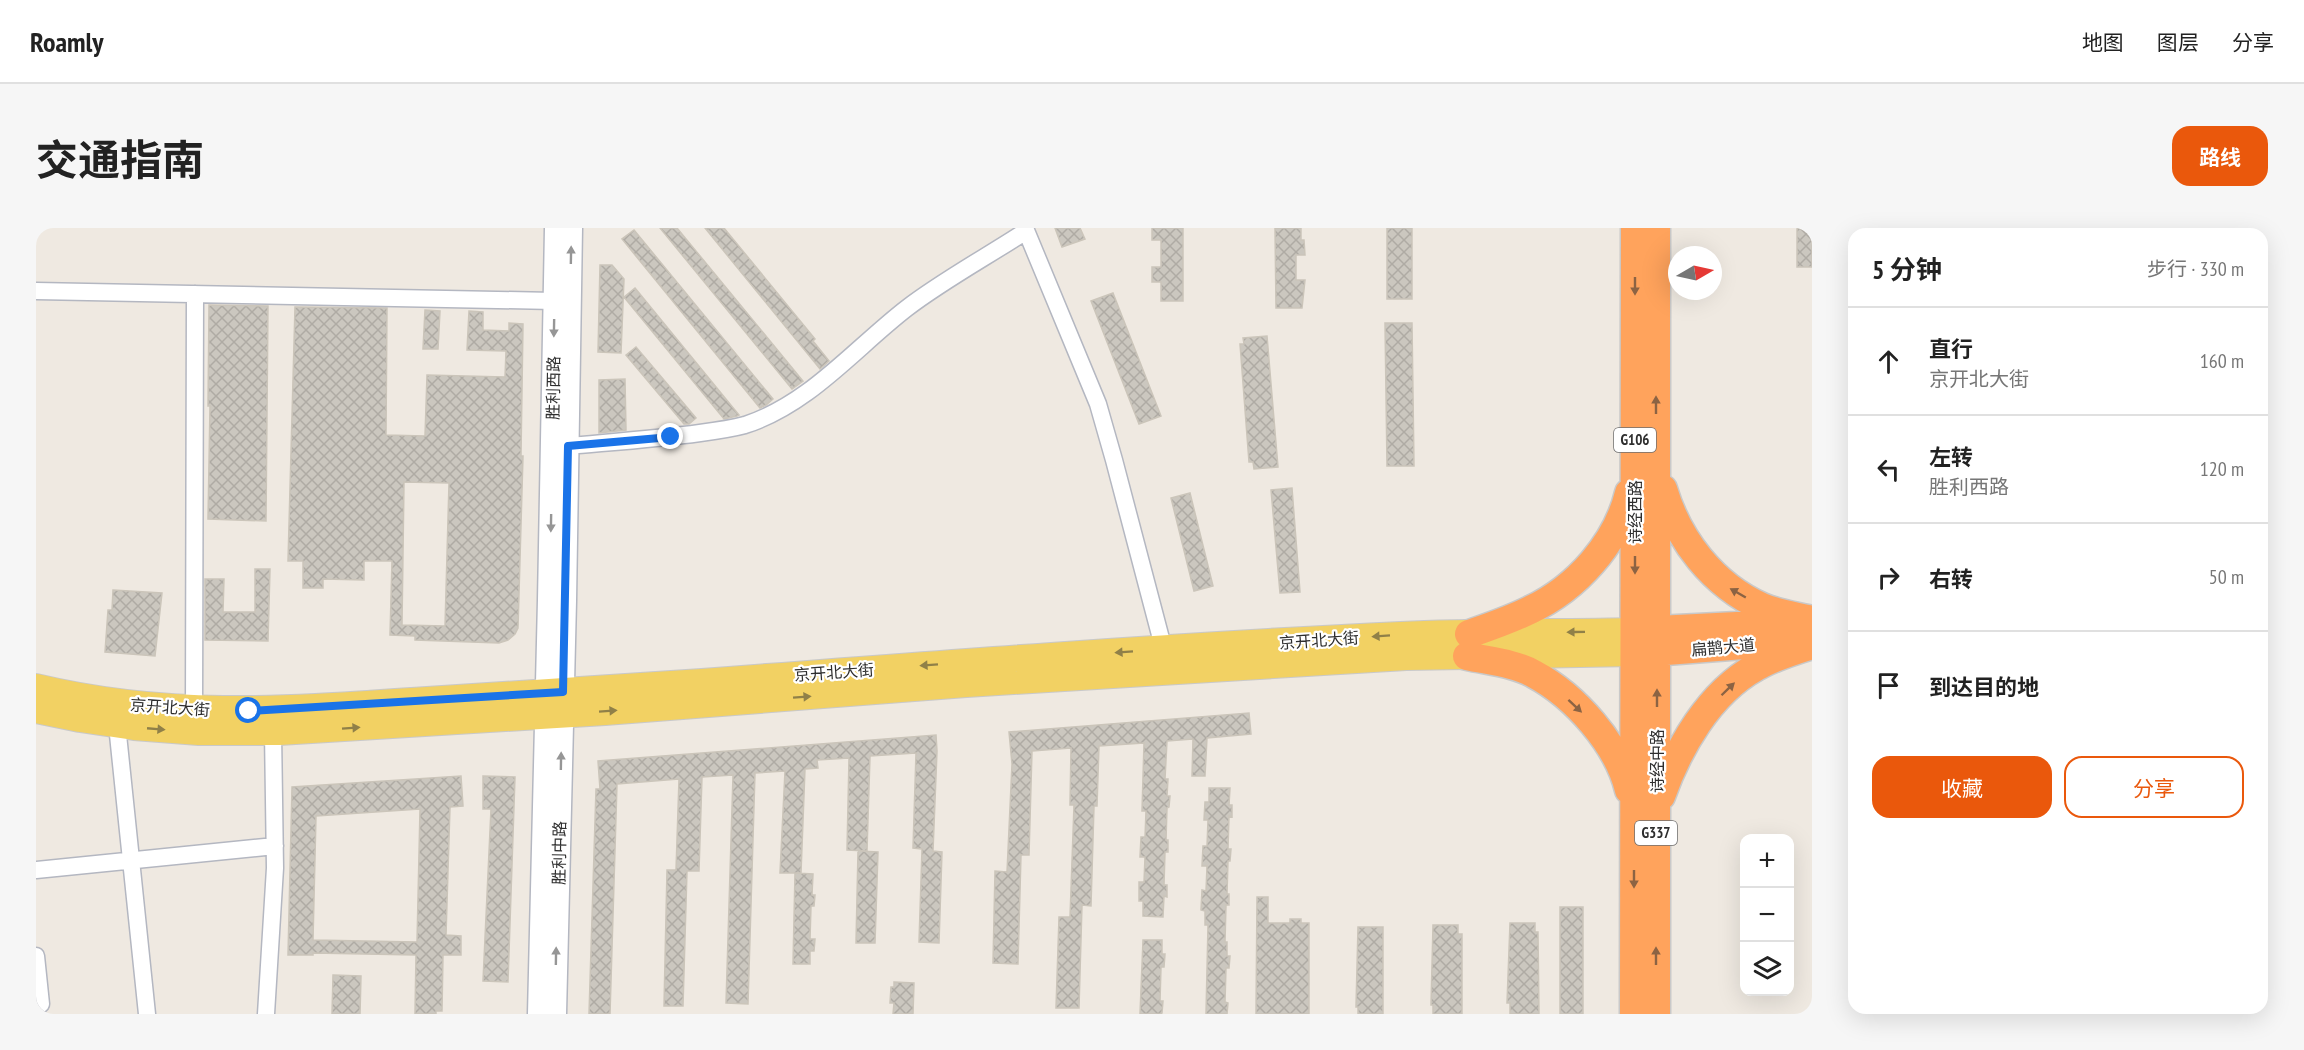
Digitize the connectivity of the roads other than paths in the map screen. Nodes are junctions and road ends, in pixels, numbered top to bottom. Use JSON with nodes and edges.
{"nodes":[{"id":1,"x":556,"y":228,"type":"edge"},
{"id":2,"x":571,"y":228,"type":"edge"},
{"id":3,"x":1635,"y":228,"type":"edge"},
{"id":4,"x":1656,"y":228,"type":"edge"},
{"id":5,"x":1026,"y":230,"type":"edge"},
{"id":6,"x":36,"y":291,"type":"edge"},
{"id":7,"x":195,"y":294,"type":"junction"},
{"id":8,"x":554,"y":301,"type":"junction"},
{"id":9,"x":568,"y":446,"type":"junction"},
{"id":10,"x":1656,"y":449,"type":"junction"},
{"id":11,"x":1635,"y":467,"type":"junction"},
{"id":12,"x":1812,"y":621,"type":"edge"},
{"id":13,"x":1812,"y":640,"type":"edge"},
{"id":14,"x":1646,"y":642,"type":"junction"},
{"id":15,"x":1468,"y":645,"type":"junction"},
{"id":16,"x":1812,"y":645,"type":"edge"},
{"id":17,"x":1164,"y":650,"type":"junction"},
{"id":18,"x":36,"y":687,"type":"edge"},
{"id":19,"x":555,"y":703,"type":"junction"},
{"id":20,"x":194,"y":709,"type":"junction"},
{"id":21,"x":36,"y":710,"type":"edge"},
{"id":22,"x":117,"y":725,"type":"junction"},
{"id":23,"x":273,"y":732,"type":"junction"},
{"id":24,"x":1645,"y":811,"type":"junction"},
{"id":25,"x":275,"y":846,"type":"junction"},
{"id":26,"x":131,"y":860,"type":"junction"},
{"id":27,"x":36,"y":870,"type":"edge"},
{"id":28,"x":36,"y":956,"type":"edge"},
{"id":29,"x":36,"y":1005,"type":"edge"},
{"id":30,"x":147,"y":1014,"type":"edge"},
{"id":31,"x":266,"y":1014,"type":"edge"},
{"id":32,"x":539,"y":1014,"type":"edge"},
{"id":33,"x":555,"y":1014,"type":"edge"},
{"id":34,"x":1634,"y":1014,"type":"edge"},
{"id":35,"x":1656,"y":1014,"type":"edge"}],
"edges":[{"from":1,"to":8,"type":"street","name":"胜利西路"},
{"from":9,"to":2,"type":"street","name":"胜利西路","one_way":true},
{"from":3,"to":11,"type":"highway","name":"诗经西路","number":"G106","one_way":true},
{"from":10,"to":4,"type":"highway","name":"诗经西路","number":"G106","one_way":true},
{"from":5,"to":9,"type":"street"},
{"from":5,"to":17,"type":"street"},
{"from":6,"to":7,"type":"street"},
{"from":7,"to":8,"type":"street"},
{"from":7,"to":20,"type":"street"},
{"from":8,"to":19,"type":"street","name":"胜利西路","one_way":true},
{"from":9,"to":19,"type":"street","name":"胜利西路"},
{"from":12,"to":10,"type":"highway","one_way":true},
{"from":10,"to":14,"type":"highway","name":"诗经西路","number":"G106"},
{"from":11,"to":14,"type":"highway","name":"诗经西路","number":"G106","one_way":true},
{"from":11,"to":15,"type":"highway"},
{"from":12,"to":14,"type":"highway","name":"扁鹊大道"},
{"from":13,"to":14,"type":"highway","name":"扁鹊大道"},
{"from":14,"to":15,"type":"main road","name":"京开北大街"},
{"from":14,"to":24,"type":"highway","name":"诗经中路","number":"G337"},
{"from":15,"to":17,"type":"main road","name":"京开北大街","one_way":true},
{"from":19,"to":15,"type":"main road","name":"京开北大街","one_way":true},
{"from":15,"to":24,"type":"highway","one_way":true},
{"from":24,"to":16,"type":"highway","one_way":true},
{"from":17,"to":19,"type":"main road","name":"京开北大街","one_way":true},
{"from":18,"to":20,"type":"main road","name":"京开北大街"},
{"from":19,"to":20,"type":"main road","name":"京开北大街"},
{"from":23,"to":19,"type":"main road","name":"京开北大街","one_way":true},
{"from":19,"to":32,"type":"street","name":"胜利中路"},
{"from":33,"to":19,"type":"street","name":"胜利中路","one_way":true},
{"from":21,"to":22,"type":"main road","name":"京开北大街"},
{"from":22,"to":23,"type":"main road","name":"京开北大街","one_way":true},
{"from":22,"to":26,"type":"street"},
{"from":23,"to":25,"type":"street"},
{"from":24,"to":34,"type":"highway","name":"诗经中路","number":"G337","one_way":true},
{"from":35,"to":24,"type":"highway","name":"诗经中路","number":"G337","one_way":true},
{"from":25,"to":26,"type":"street"},
{"from":25,"to":31,"type":"street"},
{"from":26,"to":27,"type":"street"},
{"from":26,"to":30,"type":"street"},
{"from":28,"to":29,"type":"street"}]}
